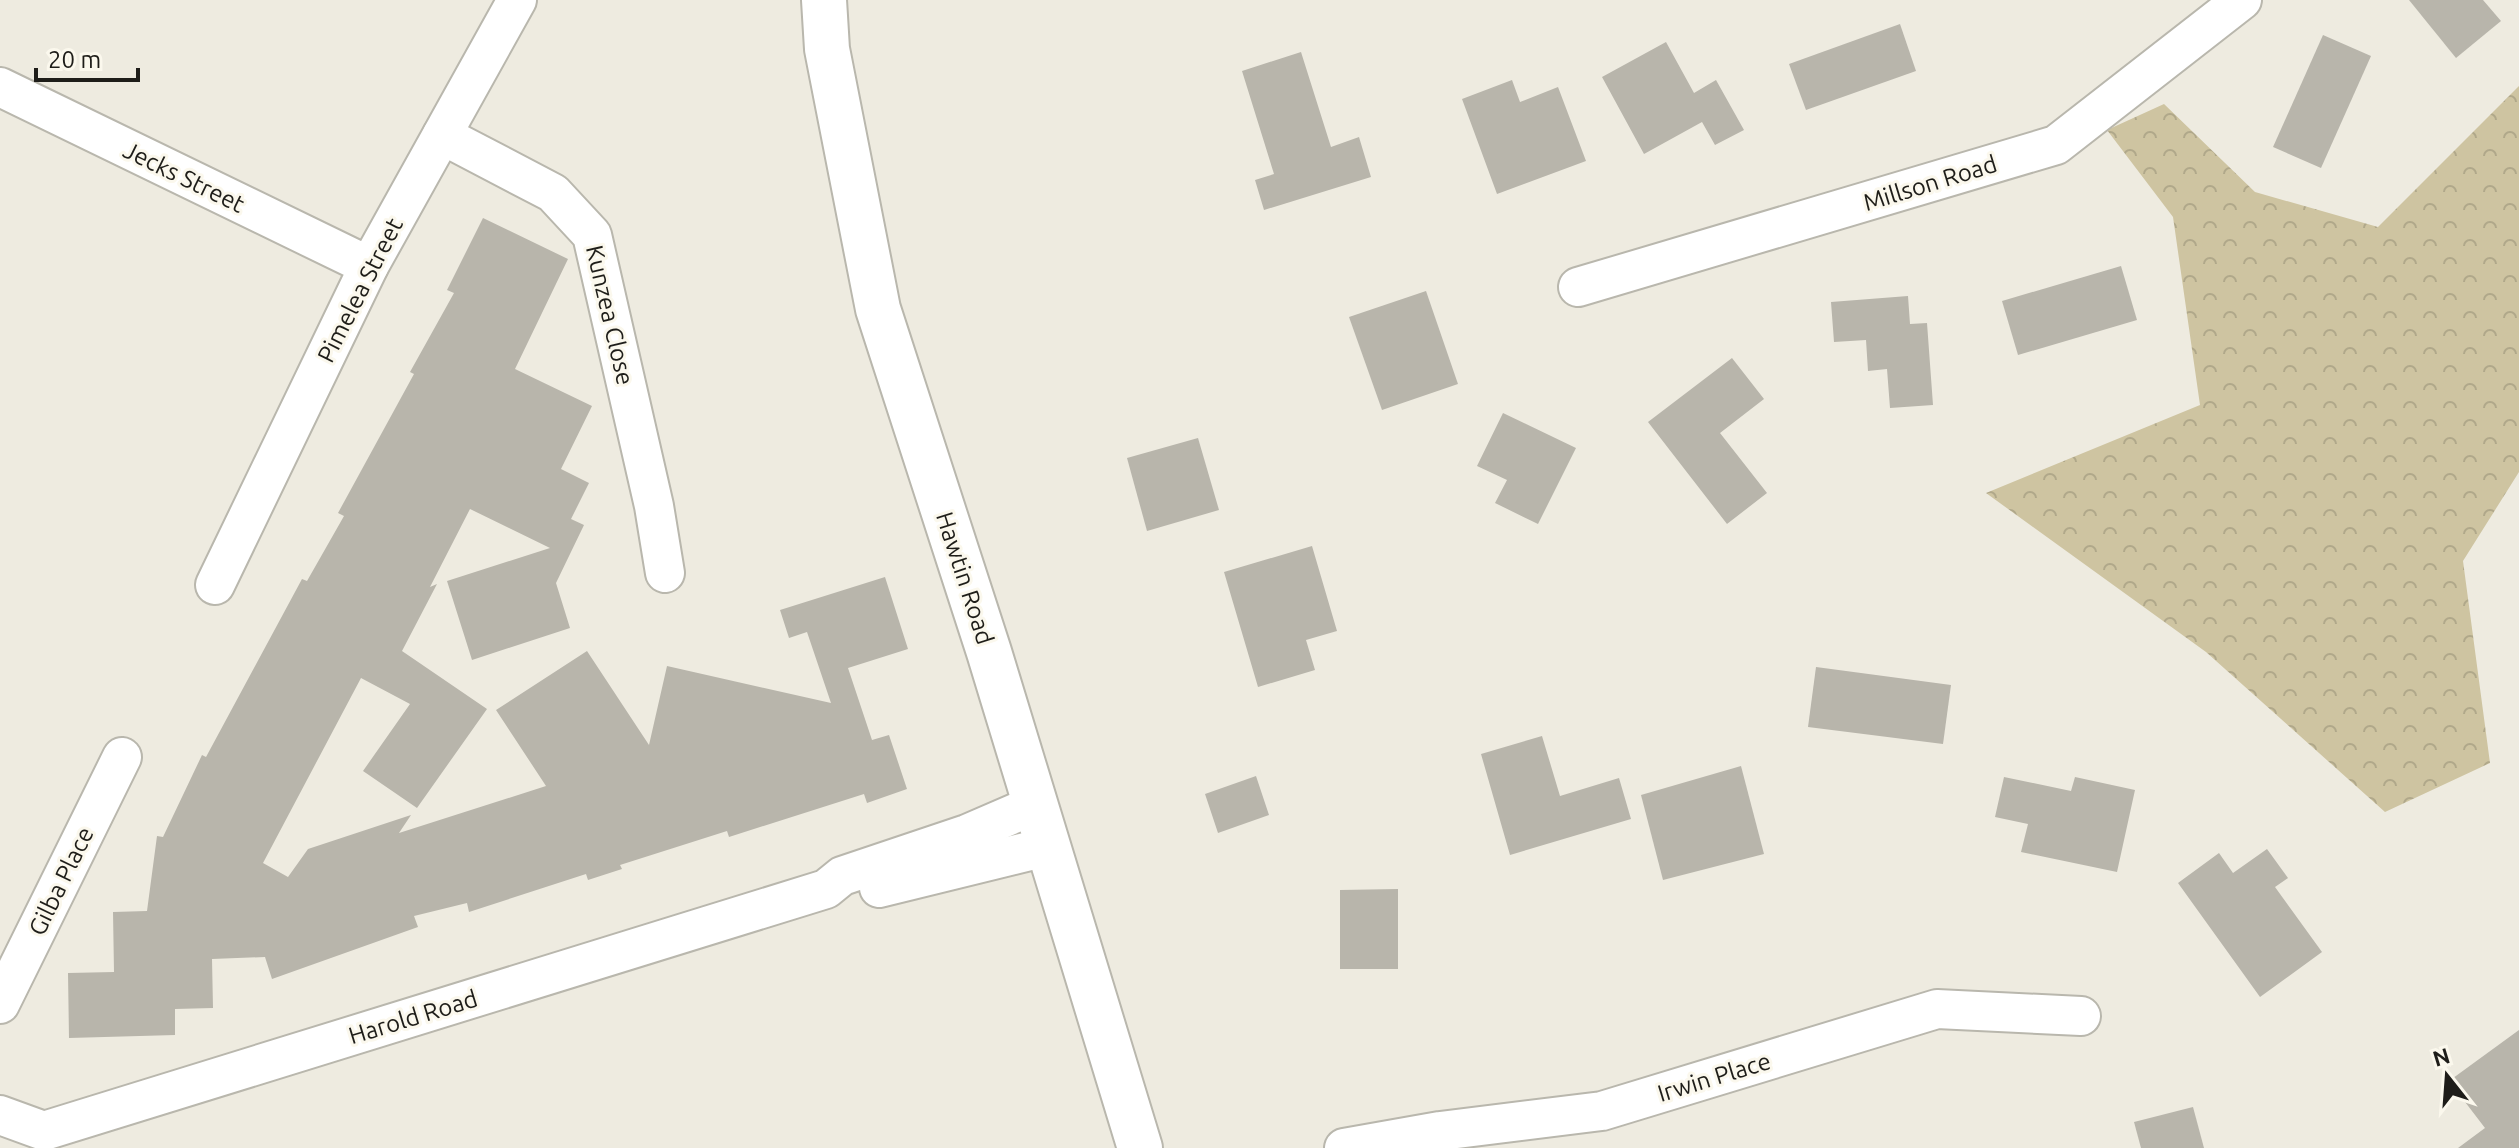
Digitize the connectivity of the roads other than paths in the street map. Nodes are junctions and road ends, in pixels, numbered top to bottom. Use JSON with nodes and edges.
{"nodes":[{"id":1,"x":517,"y":0,"type":"edge"},
{"id":2,"x":824,"y":0,"type":"edge"},
{"id":3,"x":2242,"y":0,"type":"edge"},
{"id":4,"x":0,"y":87,"type":"edge"},
{"id":5,"x":442,"y":135,"type":"junction"},
{"id":6,"x":369,"y":266,"type":"junction"},
{"id":7,"x":1578,"y":287,"type":"dead end"},
{"id":8,"x":665,"y":573,"type":"dead end"},
{"id":9,"x":215,"y":585,"type":"dead end"},
{"id":10,"x":122,"y":757,"type":"dead end"},
{"id":11,"x":1034,"y":805,"type":"junction"},
{"id":12,"x":1046,"y":847,"type":"junction"},
{"id":13,"x":826,"y":889,"type":"junction"},
{"id":14,"x":14,"y":940,"type":"edge"},
{"id":15,"x":0,"y":1004,"type":"edge"},
{"id":16,"x":2081,"y":1016,"type":"dead end"},
{"id":17,"x":0,"y":1115,"type":"edge"},
{"id":18,"x":1140,"y":1148,"type":"edge"},
{"id":19,"x":1344,"y":1148,"type":"edge"}],
"edges":[{"from":1,"to":5,"type":"street","name":"Pimelea Street"},
{"from":2,"to":11,"type":"main road","name":"Hawtin Road"},
{"from":3,"to":7,"type":"street","name":"Millson Road"},
{"from":4,"to":6,"type":"street","name":"Jecks Street"},
{"from":5,"to":6,"type":"street","name":"Pimelea Street"},
{"from":5,"to":8,"type":"street","name":"Kunzea Close"},
{"from":6,"to":9,"type":"street","name":"Pimelea Street"},
{"from":10,"to":14,"type":"street","name":"Gilba Place"},
{"from":11,"to":12,"type":"main road","name":"Hawtin Road"},
{"from":11,"to":13,"type":"street","name":"Harold Road"},
{"from":12,"to":13,"type":"street","name":"Harold Road"},
{"from":12,"to":18,"type":"main road","name":"Hawtin Road"},
{"from":13,"to":17,"type":"street","name":"Harold Road"},
{"from":14,"to":15,"type":"street","name":"Gilba Place"},
{"from":16,"to":19,"type":"street","name":"Irwin Place"}]}
